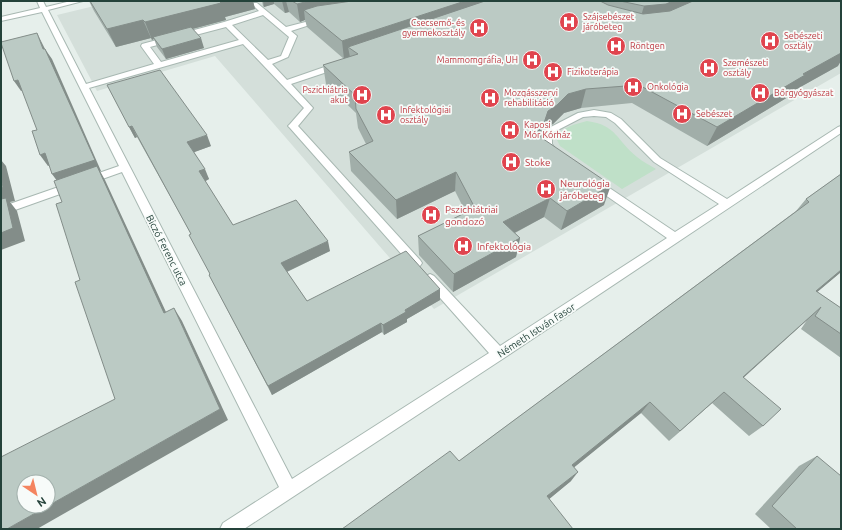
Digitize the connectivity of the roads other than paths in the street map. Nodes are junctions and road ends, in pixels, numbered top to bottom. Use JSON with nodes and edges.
{"nodes":[{"id":1,"x":80,"y":1,"type":"edge"},
{"id":2,"x":248,"y":2,"type":"edge"},
{"id":3,"x":42,"y":5,"type":"edge"},
{"id":4,"x":264,"y":12,"type":"junction"},
{"id":5,"x":326,"y":19,"type":"edge"},
{"id":6,"x":1,"y":20,"type":"edge"},
{"id":7,"x":227,"y":24,"type":"junction"},
{"id":8,"x":285,"y":30,"type":"junction"},
{"id":9,"x":244,"y":41,"type":"junction"},
{"id":10,"x":345,"y":62,"type":"edge"},
{"id":11,"x":267,"y":63,"type":"junction"},
{"id":12,"x":159,"y":65,"type":"junction"},
{"id":13,"x":286,"y":83,"type":"junction"},
{"id":14,"x":84,"y":87,"type":"junction"},
{"id":15,"x":841,"y":129,"type":"edge"},
{"id":16,"x":560,"y":158,"type":"edge"},
{"id":17,"x":124,"y":167,"type":"junction"},
{"id":18,"x":584,"y":175,"type":"edge"},
{"id":19,"x":727,"y":204,"type":"junction"},
{"id":20,"x":1,"y":211,"type":"edge"},
{"id":21,"x":675,"y":238,"type":"junction"},
{"id":22,"x":499,"y":354,"type":"junction"},
{"id":23,"x":289,"y":490,"type":"junction"},
{"id":24,"x":229,"y":529,"type":"edge"}],
"edges":[{"from":1,"to":3,"type":"street"},
{"from":2,"to":4,"type":"street"},
{"from":3,"to":6,"type":"street"},
{"from":3,"to":14,"type":"street","name":"Biczó Ferenc utca"},
{"from":4,"to":7,"type":"street"},
{"from":4,"to":8,"type":"street"},
{"from":5,"to":8,"type":"street"},
{"from":7,"to":9,"type":"street"},
{"from":7,"to":12,"type":"street"},
{"from":8,"to":11,"type":"street"},
{"from":9,"to":11,"type":"street"},
{"from":9,"to":12,"type":"street"},
{"from":10,"to":13,"type":"street"},
{"from":11,"to":13,"type":"street"},
{"from":12,"to":14,"type":"street"},
{"from":13,"to":22,"type":"street"},
{"from":14,"to":17,"type":"street","name":"Biczó Ferenc utca"},
{"from":15,"to":19,"type":"street","name":"Németh István fasor"},
{"from":16,"to":19,"type":"street"},
{"from":17,"to":20,"type":"street"},
{"from":17,"to":23,"type":"street","name":"Biczó Ferenc utca"},
{"from":18,"to":21,"type":"street"},
{"from":19,"to":21,"type":"street","name":"Németh István fasor"},
{"from":21,"to":22,"type":"street","name":"Németh István fasor"},
{"from":22,"to":23,"type":"street","name":"Németh István fasor"},
{"from":23,"to":24,"type":"street","name":"Németh István fasor"}]}
